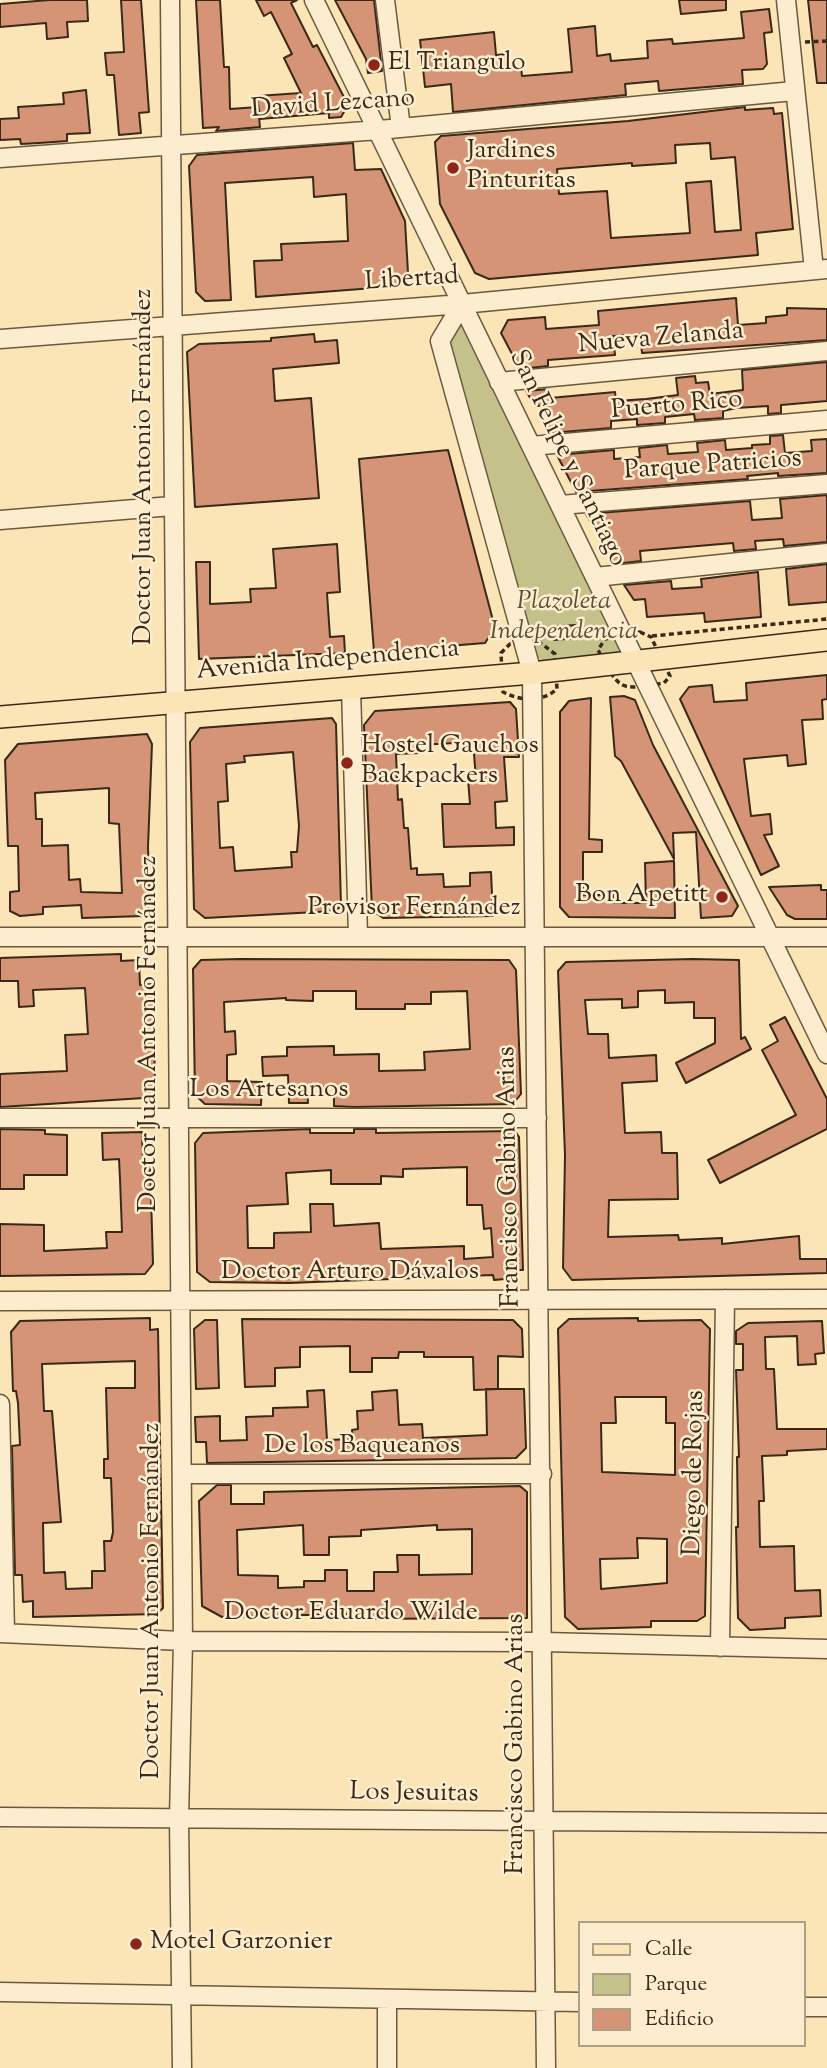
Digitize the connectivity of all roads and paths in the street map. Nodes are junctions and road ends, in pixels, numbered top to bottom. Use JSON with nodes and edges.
{"nodes":[{"id":1,"x":170,"y":0,"type":"edge"},
{"id":2,"x":314,"y":0,"type":"edge"},
{"id":3,"x":385,"y":0,"type":"edge"},
{"id":4,"x":786,"y":0,"type":"edge"},
{"id":5,"x":794,"y":91,"type":"junction"},
{"id":6,"x":401,"y":128,"type":"junction"},
{"id":7,"x":379,"y":130,"type":"junction"},
{"id":8,"x":170,"y":145,"type":"junction"},
{"id":9,"x":0,"y":158,"type":"edge"},
{"id":10,"x":820,"y":269,"type":"edge"},
{"id":11,"x":462,"y":304,"type":"junction"},
{"id":12,"x":171,"y":326,"type":"junction"},
{"id":13,"x":0,"y":339,"type":"edge"},
{"id":14,"x":827,"y":351,"type":"edge"},
{"id":15,"x":499,"y":382,"type":"junction"},
{"id":16,"x":827,"y":420,"type":"edge"},
{"id":17,"x":531,"y":446,"type":"junction"},
{"id":18,"x":827,"y":484,"type":"edge"},
{"id":19,"x":560,"y":505,"type":"junction"},
{"id":20,"x":172,"y":506,"type":"junction"},
{"id":21,"x":0,"y":520,"type":"edge"},
{"id":22,"x":827,"y":553,"type":"edge"},
{"id":23,"x":595,"y":577,"type":"junction"},
{"id":24,"x":827,"y":619,"type":"edge"},
{"id":25,"x":651,"y":636,"type":"dead end"},
{"id":26,"x":827,"y":640,"type":"edge"},
{"id":27,"x":635,"y":662,"type":"junction"},
{"id":28,"x":531,"y":673,"type":"junction"},
{"id":29,"x":351,"y":688,"type":"junction"},
{"id":30,"x":175,"y":703,"type":"junction"},
{"id":31,"x":0,"y":717,"type":"edge"},
{"id":32,"x":176,"y":935,"type":"junction"},
{"id":33,"x":358,"y":936,"type":"junction"},
{"id":34,"x":534,"y":936,"type":"junction"},
{"id":35,"x":0,"y":937,"type":"edge"},
{"id":36,"x":770,"y":937,"type":"junction"},
{"id":37,"x":827,"y":937,"type":"edge"},
{"id":38,"x":827,"y":1054,"type":"edge"},
{"id":39,"x":0,"y":1118,"type":"edge"},
{"id":40,"x":177,"y":1118,"type":"junction"},
{"id":41,"x":537,"y":1118,"type":"junction"},
{"id":42,"x":827,"y":1298,"type":"edge"},
{"id":43,"x":724,"y":1299,"type":"junction"},
{"id":44,"x":539,"y":1300,"type":"junction"},
{"id":45,"x":0,"y":1301,"type":"edge"},
{"id":46,"x":179,"y":1301,"type":"junction"},
{"id":47,"x":0,"y":1404,"type":"edge"},
{"id":48,"x":182,"y":1474,"type":"junction"},
{"id":49,"x":542,"y":1474,"type":"junction"},
{"id":50,"x":2,"y":1633,"type":"edge"},
{"id":51,"x":183,"y":1641,"type":"junction"},
{"id":52,"x":544,"y":1642,"type":"junction"},
{"id":53,"x":720,"y":1647,"type":"junction"},
{"id":54,"x":827,"y":1649,"type":"edge"},
{"id":55,"x":0,"y":1817,"type":"edge"},
{"id":56,"x":179,"y":1819,"type":"junction"},
{"id":57,"x":544,"y":1823,"type":"junction"},
{"id":58,"x":827,"y":1823,"type":"edge"},
{"id":59,"x":0,"y":1992,"type":"edge"},
{"id":60,"x":182,"y":1996,"type":"junction"},
{"id":61,"x":387,"y":1999,"type":"junction"},
{"id":62,"x":545,"y":2001,"type":"junction"},
{"id":63,"x":578,"y":2002,"type":"edge"},
{"id":64,"x":806,"y":2007,"type":"edge"},
{"id":65,"x":827,"y":2007,"type":"edge"},
{"id":66,"x":182,"y":2068,"type":"edge"},
{"id":67,"x":387,"y":2068,"type":"edge"},
{"id":68,"x":547,"y":2068,"type":"edge"}],
"edges":[{"from":1,"to":8,"type":"street","name":"Doctor Juan Antonio Fernández"},
{"from":2,"to":7,"type":"street","name":"San Felipe y Santiago"},
{"from":3,"to":6,"type":"street"},
{"from":4,"to":5,"type":"street"},
{"from":5,"to":6,"type":"street","name":"David Lezcano"},
{"from":5,"to":10,"type":"street"},
{"from":6,"to":7,"type":"street","name":"David Lezcano"},
{"from":7,"to":8,"type":"street","name":"David Lezcano"},
{"from":7,"to":11,"type":"street","name":"San Felipe y Santiago"},
{"from":8,"to":9,"type":"street","name":"David Lezcano"},
{"from":8,"to":12,"type":"street","name":"Doctor Juan Antonio Fernández"},
{"from":10,"to":11,"type":"street","name":"Libertad"},
{"from":11,"to":12,"type":"street","name":"Libertad"},
{"from":11,"to":15,"type":"street","name":"San Felipe y Santiago"},
{"from":11,"to":28,"type":"street","name":"Francisco Gabino Arias"},
{"from":12,"to":13,"type":"street","name":"Libertad"},
{"from":12,"to":20,"type":"street","name":"Doctor Juan Antonio Fernández"},
{"from":14,"to":15,"type":"street","name":"Nueva Zelanda"},
{"from":15,"to":17,"type":"street","name":"San Felipe y Santiago"},
{"from":16,"to":17,"type":"street","name":"Puerto Rico"},
{"from":17,"to":19,"type":"street","name":"San Felipe y Santiago"},
{"from":18,"to":19,"type":"street","name":"Parque Patricios"},
{"from":19,"to":23,"type":"street","name":"San Felipe y Santiago"},
{"from":20,"to":21,"type":"street"},
{"from":20,"to":30,"type":"street","name":"Doctor Juan Antonio Fernández"},
{"from":22,"to":23,"type":"street"},
{"from":23,"to":27,"type":"street","name":"San Felipe y Santiago"},
{"from":24,"to":25,"type":"path"},
{"from":26,"to":27,"type":"main road","name":"Avenida Independencia"},
{"from":27,"to":28,"type":"main road","name":"Avenida Independencia"},
{"from":27,"to":36,"type":"street","name":"San Felipe y Santiago"},
{"from":28,"to":29,"type":"main road","name":"Avenida Independencia"},
{"from":28,"to":34,"type":"street","name":"Francisco Gabino Arias"},
{"from":29,"to":30,"type":"main road","name":"Avenida Independencia"},
{"from":29,"to":33,"type":"street"},
{"from":30,"to":31,"type":"main road","name":"Avenida Independencia"},
{"from":30,"to":32,"type":"street","name":"Doctor Juan Antonio Fernández"},
{"from":32,"to":33,"type":"street","name":"Provisor Fernández"},
{"from":32,"to":35,"type":"street","name":"Provisor Fernández"},
{"from":32,"to":40,"type":"street","name":"Doctor Juan Antonio Fernández"},
{"from":33,"to":34,"type":"street","name":"Provisor Fernández"},
{"from":34,"to":36,"type":"street","name":"Provisor Fernández"},
{"from":34,"to":41,"type":"street","name":"Francisco Gabino Arias"},
{"from":36,"to":37,"type":"street","name":"Provisor Fernández"},
{"from":36,"to":38,"type":"street","name":"San Felipe y Santiago"},
{"from":39,"to":40,"type":"street","name":"Los Artesanos"},
{"from":40,"to":41,"type":"street","name":"Los Artesanos"},
{"from":40,"to":46,"type":"street","name":"Doctor Juan Antonio Fernández"},
{"from":41,"to":44,"type":"street","name":"Francisco Gabino Arias"},
{"from":42,"to":43,"type":"street","name":"Doctor Arturo Dávalos"},
{"from":43,"to":44,"type":"street","name":"Doctor Arturo Dávalos"},
{"from":43,"to":53,"type":"street","name":"Diego de Rojas"},
{"from":44,"to":46,"type":"street","name":"Doctor Arturo Dávalos"},
{"from":44,"to":49,"type":"street","name":"Francisco Gabino Arias"},
{"from":45,"to":46,"type":"street","name":"Doctor Arturo Dávalos"},
{"from":46,"to":48,"type":"street","name":"Doctor Juan Antonio Fernández"},
{"from":47,"to":50,"type":"street"},
{"from":48,"to":49,"type":"street","name":"De los Baqueanos"},
{"from":48,"to":51,"type":"street","name":"Doctor Juan Antonio Fernández"},
{"from":49,"to":52,"type":"street","name":"Francisco Gabino Arias"},
{"from":50,"to":51,"type":"street","name":"Doctor Eduardo Wilde"},
{"from":51,"to":52,"type":"street","name":"Doctor Eduardo Wilde"},
{"from":51,"to":56,"type":"street","name":"Doctor Juan Antonio Fernández"},
{"from":52,"to":53,"type":"street","name":"Doctor Eduardo Wilde"},
{"from":52,"to":57,"type":"street","name":"Francisco Gabino Arias"},
{"from":53,"to":54,"type":"street","name":"Doctor Eduardo Wilde"},
{"from":55,"to":56,"type":"street","name":"Los Jesuitas"},
{"from":56,"to":57,"type":"street","name":"Los Jesuitas"},
{"from":56,"to":60,"type":"street","name":"Doctor Juan Antonio Fernández"},
{"from":57,"to":58,"type":"street","name":"Los Jesuitas"},
{"from":57,"to":62,"type":"street","name":"Francisco Gabino Arias"},
{"from":59,"to":60,"type":"street"},
{"from":60,"to":61,"type":"street"},
{"from":60,"to":66,"type":"street","name":"Doctor Juan Antonio Fernández"},
{"from":61,"to":62,"type":"street"},
{"from":61,"to":67,"type":"street"},
{"from":62,"to":63,"type":"street"},
{"from":62,"to":68,"type":"street","name":"Francisco Gabino Arias"},
{"from":64,"to":65,"type":"street"}]}
